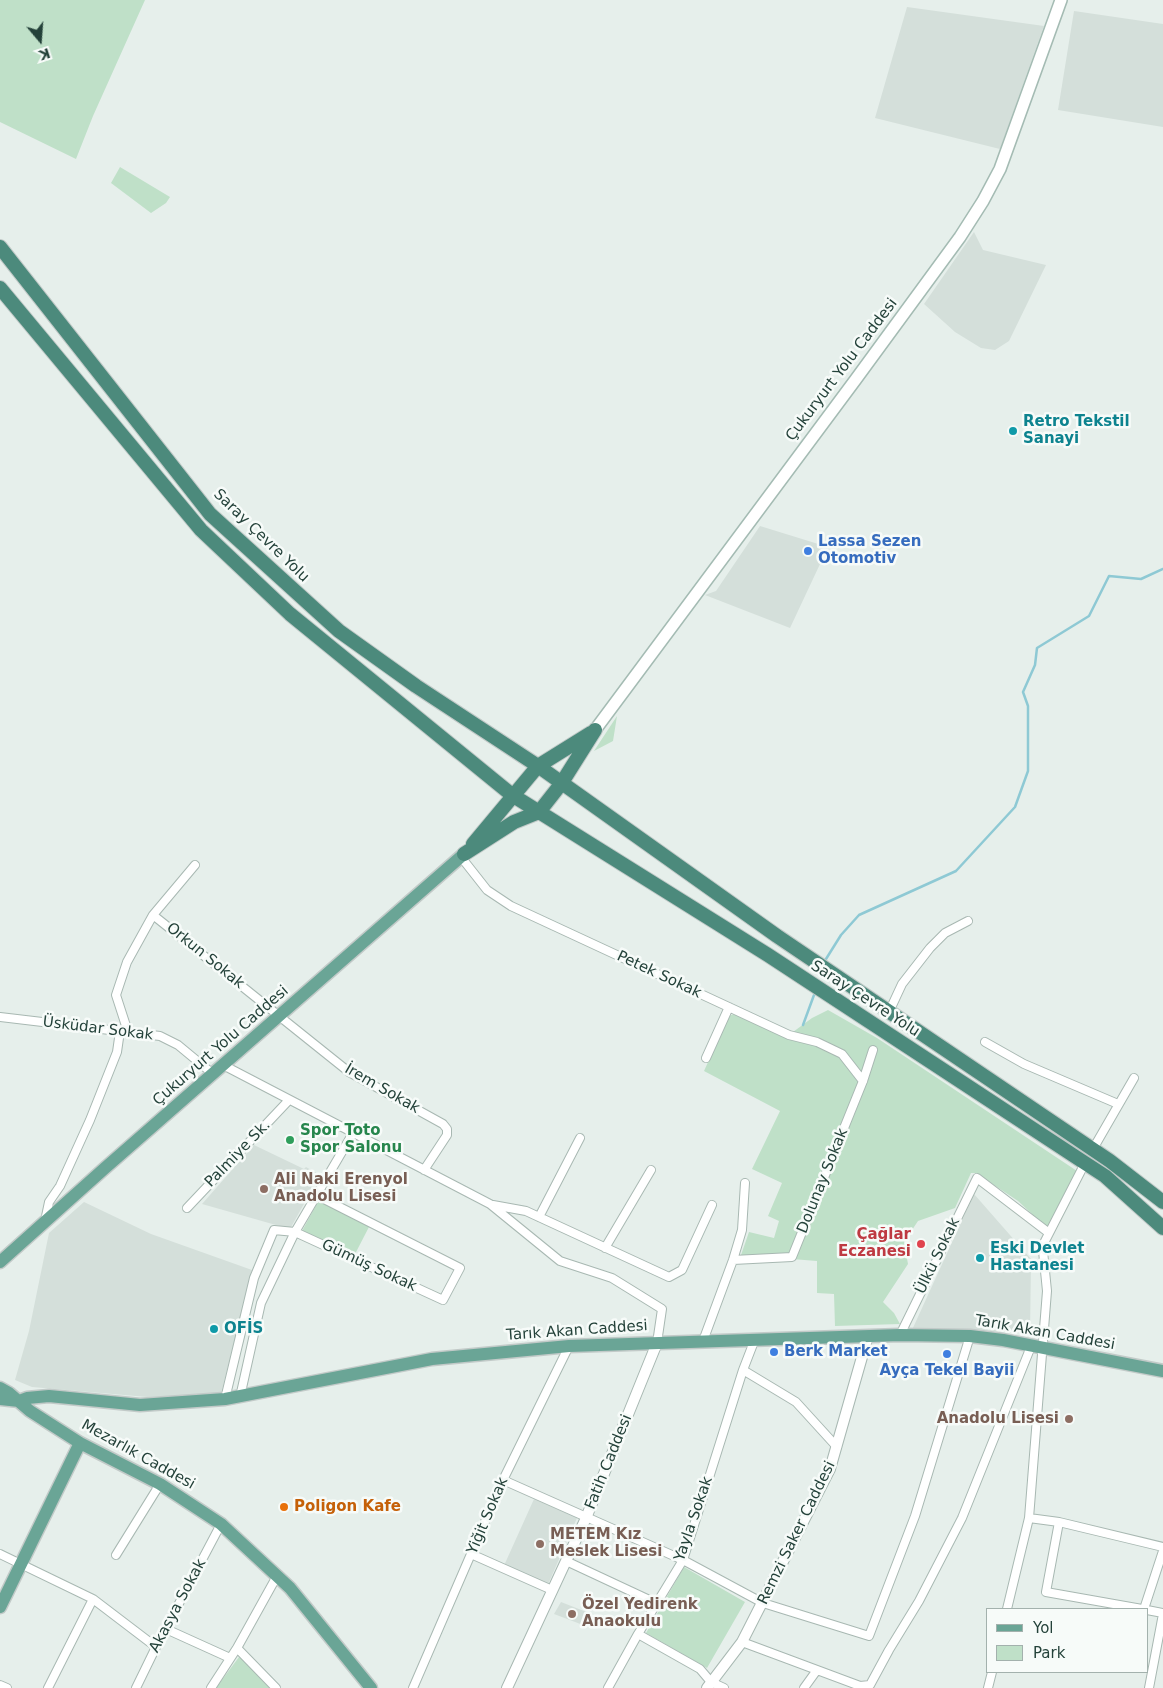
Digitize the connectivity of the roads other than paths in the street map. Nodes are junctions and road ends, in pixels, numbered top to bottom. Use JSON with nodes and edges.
{"nodes":[{"id":1,"x":1061,"y":0,"type":"edge"},
{"id":2,"x":0,"y":247,"type":"edge"},
{"id":3,"x":0,"y":288,"type":"edge"},
{"id":4,"x":595,"y":730,"type":"junction"},
{"id":5,"x":538,"y":766,"type":"junction"},
{"id":6,"x":561,"y":784,"type":"junction"},
{"id":7,"x":512,"y":795,"type":"junction"},
{"id":8,"x":539,"y":812,"type":"junction"},
{"id":9,"x":463,"y":856,"type":"junction"},
{"id":10,"x":195,"y":865,"type":"dead end"},
{"id":11,"x":153,"y":915,"type":"junction"},
{"id":12,"x":968,"y":921,"type":"dead end"},
{"id":13,"x":729,"y":1007,"type":"junction"},
{"id":14,"x":889,"y":1012,"type":"junction"},
{"id":15,"x":280,"y":1016,"type":"junction"},
{"id":16,"x":0,"y":1017,"type":"edge"},
{"id":17,"x":124,"y":1031,"type":"junction"},
{"id":18,"x":985,"y":1042,"type":"dead end"},
{"id":19,"x":873,"y":1050,"type":"dead end"},
{"id":20,"x":706,"y":1058,"type":"dead end"},
{"id":21,"x":223,"y":1066,"type":"junction"},
{"id":22,"x":213,"y":1074,"type":"junction"},
{"id":23,"x":1134,"y":1078,"type":"dead end"},
{"id":24,"x":863,"y":1081,"type":"junction"},
{"id":25,"x":289,"y":1100,"type":"junction"},
{"id":26,"x":1118,"y":1104,"type":"junction"},
{"id":27,"x":353,"y":1133,"type":"junction"},
{"id":28,"x":580,"y":1138,"type":"dead end"},
{"id":29,"x":1092,"y":1149,"type":"junction"},
{"id":30,"x":1085,"y":1163,"type":"junction"},
{"id":31,"x":424,"y":1170,"type":"junction"},
{"id":32,"x":652,"y":1170,"type":"dead end"},
{"id":33,"x":745,"y":1183,"type":"dead end"},
{"id":34,"x":316,"y":1195,"type":"junction"},
{"id":35,"x":1163,"y":1202,"type":"edge"},
{"id":36,"x":490,"y":1204,"type":"junction"},
{"id":37,"x":712,"y":1205,"type":"dead end"},
{"id":38,"x":187,"y":1208,"type":"dead end"},
{"id":39,"x":539,"y":1217,"type":"junction"},
{"id":40,"x":45,"y":1223,"type":"junction"},
{"id":41,"x":1163,"y":1228,"type":"edge"},
{"id":42,"x":295,"y":1232,"type":"junction"},
{"id":43,"x":1048,"y":1233,"type":"junction"},
{"id":44,"x":606,"y":1248,"type":"junction"},
{"id":45,"x":733,"y":1260,"type":"junction"},
{"id":46,"x":0,"y":1262,"type":"edge"},
{"id":47,"x":256,"y":1272,"type":"junction"},
{"id":48,"x":272,"y":1278,"type":"junction"},
{"id":49,"x":900,"y":1335,"type":"junction"},
{"id":50,"x":868,"y":1336,"type":"junction"},
{"id":51,"x":970,"y":1336,"type":"junction"},
{"id":52,"x":755,"y":1339,"type":"junction"},
{"id":53,"x":703,"y":1342,"type":"junction"},
{"id":54,"x":657,"y":1343,"type":"junction"},
{"id":55,"x":1037,"y":1345,"type":"junction"},
{"id":56,"x":569,"y":1346,"type":"junction"},
{"id":57,"x":743,"y":1370,"type":"junction"},
{"id":58,"x":1163,"y":1371,"type":"edge"},
{"id":59,"x":0,"y":1388,"type":"edge"},
{"id":60,"x":240,"y":1397,"type":"junction"},
{"id":61,"x":0,"y":1399,"type":"edge"},
{"id":62,"x":225,"y":1400,"type":"junction"},
{"id":63,"x":19,"y":1401,"type":"junction"},
{"id":64,"x":80,"y":1443,"type":"junction"},
{"id":65,"x":837,"y":1447,"type":"junction"},
{"id":66,"x":503,"y":1480,"type":"junction"},
{"id":67,"x":160,"y":1484,"type":"junction"},
{"id":68,"x":586,"y":1518,"type":"junction"},
{"id":69,"x":1028,"y":1518,"type":"junction"},
{"id":70,"x":1059,"y":1522,"type":"junction"},
{"id":71,"x":222,"y":1524,"type":"junction"},
{"id":72,"x":1163,"y":1547,"type":"edge"},
{"id":73,"x":1163,"y":1551,"type":"edge"},
{"id":74,"x":0,"y":1554,"type":"edge"},
{"id":75,"x":471,"y":1554,"type":"junction"},
{"id":76,"x":116,"y":1555,"type":"dead end"},
{"id":77,"x":683,"y":1560,"type":"junction"},
{"id":78,"x":566,"y":1561,"type":"junction"},
{"id":79,"x":21,"y":1565,"type":"junction"},
{"id":80,"x":277,"y":1576,"type":"junction"},
{"id":81,"x":552,"y":1590,"type":"junction"},
{"id":82,"x":93,"y":1599,"type":"junction"},
{"id":83,"x":656,"y":1603,"type":"junction"},
{"id":84,"x":763,"y":1603,"type":"junction"},
{"id":85,"x":0,"y":1607,"type":"edge"},
{"id":86,"x":1007,"y":1608,"type":"edge"},
{"id":87,"x":1133,"y":1608,"type":"edge"},
{"id":88,"x":1145,"y":1608,"type":"edge"},
{"id":89,"x":1148,"y":1611,"type":"edge"},
{"id":90,"x":1163,"y":1614,"type":"edge"},
{"id":91,"x":166,"y":1629,"type":"junction"},
{"id":92,"x":638,"y":1634,"type":"junction"},
{"id":93,"x":742,"y":1642,"type":"junction"},
{"id":94,"x":156,"y":1647,"type":"junction"},
{"id":95,"x":236,"y":1648,"type":"junction"},
{"id":96,"x":230,"y":1658,"type":"junction"},
{"id":97,"x":817,"y":1670,"type":"junction"},
{"id":98,"x":992,"y":1673,"type":"edge"},
{"id":99,"x":0,"y":1685,"type":"edge"},
{"id":100,"x":709,"y":1685,"type":"edge"},
{"id":101,"x":7,"y":1688,"type":"edge"},
{"id":102,"x":48,"y":1688,"type":"edge"},
{"id":103,"x":136,"y":1688,"type":"edge"},
{"id":104,"x":211,"y":1688,"type":"edge"},
{"id":105,"x":276,"y":1688,"type":"edge"},
{"id":106,"x":372,"y":1688,"type":"edge"},
{"id":107,"x":413,"y":1688,"type":"edge"},
{"id":108,"x":507,"y":1688,"type":"edge"},
{"id":109,"x":608,"y":1688,"type":"edge"},
{"id":110,"x":724,"y":1688,"type":"edge"},
{"id":111,"x":804,"y":1688,"type":"edge"},
{"id":112,"x":988,"y":1688,"type":"edge"},
{"id":113,"x":1149,"y":1688,"type":"edge"}],
"edges":[{"from":1,"to":4,"type":"main road","name":"Çukuryurt Yolu Caddesi"},
{"from":2,"to":5,"type":"highway","name":"Saray Çevre Yolu"},
{"from":3,"to":7,"type":"highway"},
{"from":4,"to":5,"type":"highway"},
{"from":4,"to":6,"type":"highway"},
{"from":5,"to":6,"type":"highway","name":"Saray Çevre Yolu"},
{"from":5,"to":7,"type":"highway"},
{"from":6,"to":8,"type":"highway"},
{"from":6,"to":14,"type":"highway","name":"Saray Çevre Yolu"},
{"from":7,"to":8,"type":"highway","name":"Saray Çevre Yolu"},
{"from":7,"to":9,"type":"highway"},
{"from":8,"to":9,"type":"highway"},
{"from":8,"to":30,"type":"highway","name":"Saray Çevre Yolu"},
{"from":9,"to":13,"type":"street","name":"Petek Sokak"},
{"from":9,"to":15,"type":"main road","name":"Çukuryurt Yolu Caddesi"},
{"from":10,"to":11,"type":"street"},
{"from":11,"to":15,"type":"street","name":"Orkun Sokak"},
{"from":11,"to":17,"type":"street"},
{"from":12,"to":14,"type":"street"},
{"from":13,"to":20,"type":"street"},
{"from":13,"to":24,"type":"street","name":"Petek Sokak"},
{"from":14,"to":29,"type":"highway","name":"Saray Çevre Yolu"},
{"from":15,"to":21,"type":"main road","name":"Çukuryurt Yolu Caddesi"},
{"from":15,"to":31,"type":"street","name":"İrem Sokak"},
{"from":16,"to":17,"type":"street","name":"Üsküdar Sokak"},
{"from":17,"to":22,"type":"street","name":"Üsküdar Sokak"},
{"from":17,"to":40,"type":"street"},
{"from":18,"to":26,"type":"street"},
{"from":19,"to":24,"type":"street","name":"Dolunay Sokak"},
{"from":21,"to":22,"type":"main road","name":"Çukuryurt Yolu Caddesi"},
{"from":21,"to":25,"type":"street"},
{"from":22,"to":40,"type":"main road","name":"Çukuryurt Yolu Caddesi"},
{"from":23,"to":26,"type":"street"},
{"from":24,"to":45,"type":"street","name":"Dolunay Sokak"},
{"from":25,"to":27,"type":"street"},
{"from":25,"to":38,"type":"street","name":"Palmiye Sk."},
{"from":26,"to":29,"type":"street"},
{"from":27,"to":31,"type":"street"},
{"from":27,"to":34,"type":"street"},
{"from":28,"to":39,"type":"street"},
{"from":29,"to":35,"type":"highway","name":"Saray Çevre Yolu"},
{"from":30,"to":41,"type":"highway","name":"Saray Çevre Yolu"},
{"from":30,"to":43,"type":"street"},
{"from":31,"to":36,"type":"street"},
{"from":32,"to":44,"type":"street"},
{"from":33,"to":45,"type":"street"},
{"from":34,"to":42,"type":"street"},
{"from":34,"to":42,"type":"street","name":"Gümüş Sokak"},
{"from":36,"to":39,"type":"street"},
{"from":36,"to":54,"type":"street"},
{"from":37,"to":44,"type":"street"},
{"from":39,"to":44,"type":"street"},
{"from":40,"to":46,"type":"main road","name":"Çukuryurt Yolu Caddesi"},
{"from":42,"to":47,"type":"street"},
{"from":42,"to":48,"type":"street"},
{"from":43,"to":49,"type":"street","name":"Ülkü Sokak"},
{"from":43,"to":55,"type":"street"},
{"from":45,"to":53,"type":"street"},
{"from":47,"to":48,"type":"street"},
{"from":47,"to":62,"type":"street"},
{"from":48,"to":60,"type":"street"},
{"from":49,"to":50,"type":"main road","name":"Tarık Akan Caddesi"},
{"from":49,"to":51,"type":"main road","name":"Tarık Akan Caddesi"},
{"from":50,"to":52,"type":"main road","name":"Tarık Akan Caddesi"},
{"from":50,"to":65,"type":"street","name":"Remzi Saker Caddesi"},
{"from":51,"to":55,"type":"main road","name":"Tarık Akan Caddesi"},
{"from":51,"to":84,"type":"street"},
{"from":52,"to":53,"type":"main road","name":"Tarık Akan Caddesi"},
{"from":52,"to":57,"type":"street","name":"Yayla Sokak"},
{"from":53,"to":54,"type":"main road","name":"Tarık Akan Caddesi"},
{"from":54,"to":56,"type":"main road","name":"Tarık Akan Caddesi"},
{"from":54,"to":68,"type":"street","name":"Fatih Caddesi"},
{"from":55,"to":58,"type":"main road","name":"Tarık Akan Caddesi"},
{"from":55,"to":69,"type":"street"},
{"from":55,"to":97,"type":"street"},
{"from":56,"to":60,"type":"main road","name":"Tarık Akan Caddesi"},
{"from":56,"to":66,"type":"street","name":"Yiğit Sokak"},
{"from":57,"to":65,"type":"street"},
{"from":57,"to":77,"type":"street","name":"Yayla Sokak"},
{"from":59,"to":63,"type":"main road"},
{"from":60,"to":62,"type":"main road","name":"Tarık Akan Caddesi"},
{"from":61,"to":63,"type":"main road"},
{"from":62,"to":63,"type":"main road","name":"Tarık Akan Caddesi"},
{"from":63,"to":64,"type":"main road","name":"Mezarlık Caddesi"},
{"from":64,"to":67,"type":"main road","name":"Mezarlık Caddesi"},
{"from":64,"to":79,"type":"main road"},
{"from":65,"to":84,"type":"street","name":"Remzi Saker Caddesi"},
{"from":66,"to":68,"type":"street"},
{"from":66,"to":75,"type":"street","name":"Yiğit Sokak"},
{"from":67,"to":71,"type":"main road","name":"Mezarlık Caddesi"},
{"from":67,"to":76,"type":"street"},
{"from":68,"to":77,"type":"street"},
{"from":68,"to":78,"type":"street","name":"Fatih Caddesi"},
{"from":69,"to":70,"type":"street"},
{"from":69,"to":86,"type":"street"},
{"from":70,"to":72,"type":"street"},
{"from":70,"to":87,"type":"street"},
{"from":71,"to":80,"type":"main road","name":"Mezarlık Caddesi"},
{"from":71,"to":91,"type":"street","name":"Akasya Sokak"},
{"from":73,"to":88,"type":"street"},
{"from":74,"to":79,"type":"street"},
{"from":75,"to":81,"type":"street"},
{"from":75,"to":107,"type":"street","name":"Yiğit Sokak"},
{"from":77,"to":83,"type":"street","name":"Yayla Sokak"},
{"from":77,"to":84,"type":"street"},
{"from":78,"to":81,"type":"street","name":"Fatih Caddesi"},
{"from":78,"to":83,"type":"street"},
{"from":79,"to":82,"type":"street"},
{"from":79,"to":85,"type":"main road"},
{"from":80,"to":95,"type":"street"},
{"from":80,"to":106,"type":"main road","name":"Mezarlık Caddesi"},
{"from":81,"to":108,"type":"street","name":"Fatih Caddesi"},
{"from":82,"to":94,"type":"street"},
{"from":82,"to":102,"type":"street"},
{"from":83,"to":92,"type":"street","name":"Yayla Sokak"},
{"from":84,"to":93,"type":"street","name":"Remzi Saker Caddesi"},
{"from":89,"to":90,"type":"street"},
{"from":90,"to":113,"type":"street"},
{"from":91,"to":94,"type":"street","name":"Akasya Sokak"},
{"from":91,"to":96,"type":"street"},
{"from":92,"to":100,"type":"street"},
{"from":92,"to":109,"type":"street","name":"Yayla Sokak"},
{"from":93,"to":97,"type":"street"},
{"from":93,"to":100,"type":"street","name":"Remzi Saker Caddesi"},
{"from":94,"to":103,"type":"street","name":"Akasya Sokak"},
{"from":95,"to":96,"type":"street"},
{"from":95,"to":105,"type":"street"},
{"from":96,"to":104,"type":"street"},
{"from":97,"to":111,"type":"street"},
{"from":98,"to":112,"type":"street"},
{"from":99,"to":101,"type":"street"},
{"from":100,"to":110,"type":"street"}]}
